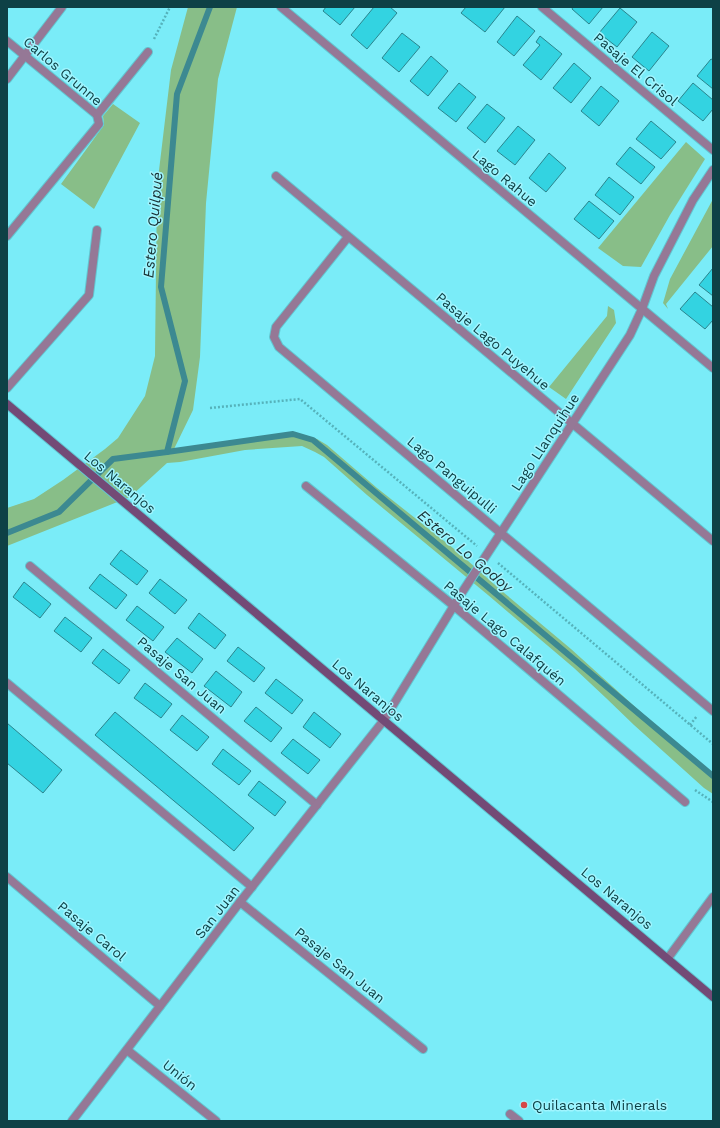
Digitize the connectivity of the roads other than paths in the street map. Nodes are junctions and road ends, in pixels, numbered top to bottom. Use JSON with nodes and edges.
{"nodes":[{"id":1,"x":62,"y":7,"type":"edge"},
{"id":2,"x":281,"y":7,"type":"edge"},
{"id":3,"x":542,"y":7,"type":"edge"},
{"id":4,"x":7,"y":41,"type":"edge"},
{"id":5,"x":148,"y":52,"type":"road end"},
{"id":6,"x":25,"y":56,"type":"junction"},
{"id":7,"x":7,"y":79,"type":"edge"},
{"id":8,"x":97,"y":115,"type":"junction"},
{"id":9,"x":713,"y":150,"type":"edge"},
{"id":10,"x":713,"y":170,"type":"edge"},
{"id":11,"x":276,"y":176,"type":"dead end"},
{"id":12,"x":97,"y":230,"type":"dead end"},
{"id":13,"x":7,"y":236,"type":"edge"},
{"id":14,"x":348,"y":237,"type":"junction"},
{"id":15,"x":642,"y":309,"type":"junction"},
{"id":16,"x":713,"y":368,"type":"edge"},
{"id":17,"x":7,"y":388,"type":"edge"},
{"id":18,"x":7,"y":404,"type":"edge"},
{"id":19,"x":572,"y":424,"type":"junction"},
{"id":20,"x":306,"y":486,"type":"dead end"},
{"id":21,"x":501,"y":533,"type":"junction"},
{"id":22,"x":713,"y":541,"type":"edge"},
{"id":23,"x":30,"y":566,"type":"dead end"},
{"id":24,"x":454,"y":606,"type":"junction"},
{"id":25,"x":7,"y":683,"type":"edge"},
{"id":26,"x":713,"y":711,"type":"edge"},
{"id":27,"x":384,"y":720,"type":"junction"},
{"id":28,"x":686,"y":802,"type":"dead end"},
{"id":29,"x":317,"y":805,"type":"junction"},
{"id":30,"x":7,"y":877,"type":"edge"},
{"id":31,"x":252,"y":887,"type":"junction"},
{"id":32,"x":713,"y":897,"type":"edge"},
{"id":33,"x":240,"y":902,"type":"junction"},
{"id":34,"x":668,"y":958,"type":"junction"},
{"id":35,"x":713,"y":997,"type":"edge"},
{"id":36,"x":160,"y":1006,"type":"junction"},
{"id":37,"x":423,"y":1049,"type":"dead end"},
{"id":38,"x":127,"y":1050,"type":"junction"},
{"id":39,"x":510,"y":1114,"type":"dead end"},
{"id":40,"x":72,"y":1121,"type":"edge"},
{"id":41,"x":216,"y":1121,"type":"edge"},
{"id":42,"x":519,"y":1121,"type":"edge"}],
"edges":[{"from":1,"to":6,"type":"street"},
{"from":2,"to":15,"type":"street","name":"Lago Rahue"},
{"from":3,"to":9,"type":"street","name":"Pasaje El Crisol"},
{"from":4,"to":6,"type":"street","name":"Carlos Grunne"},
{"from":5,"to":8,"type":"street"},
{"from":6,"to":7,"type":"street"},
{"from":6,"to":8,"type":"street","name":"Carlos Grunne"},
{"from":8,"to":13,"type":"street","name":"Carlos Grunne"},
{"from":10,"to":15,"type":"street","name":"Lago Llanquihue"},
{"from":11,"to":14,"type":"street","name":"Pasaje Lago Puyehue"},
{"from":12,"to":17,"type":"street"},
{"from":14,"to":19,"type":"street","name":"Pasaje Lago Puyehue"},
{"from":14,"to":21,"type":"street","name":"Lago Panguipulli"},
{"from":15,"to":16,"type":"street","name":"Lago Rahue"},
{"from":15,"to":19,"type":"street","name":"Lago Llanquihue"},
{"from":18,"to":27,"type":"street","name":"Los Naranjos"},
{"from":19,"to":21,"type":"street","name":"Lago Llanquihue"},
{"from":19,"to":22,"type":"street","name":"Pasaje Lago Puyehue"},
{"from":20,"to":24,"type":"street","name":"Pasaje Lago Calafquén"},
{"from":21,"to":24,"type":"street","name":"Lago Llanquihue"},
{"from":21,"to":26,"type":"street","name":"Lago Panguipulli"},
{"from":23,"to":29,"type":"street","name":"Pasaje San Juan"},
{"from":24,"to":27,"type":"street","name":"Lago Llanquihue"},
{"from":24,"to":28,"type":"street","name":"Pasaje Lago Calafquén"},
{"from":25,"to":31,"type":"street"},
{"from":27,"to":29,"type":"street","name":"San Juan"},
{"from":27,"to":34,"type":"street","name":"Los Naranjos"},
{"from":29,"to":31,"type":"street","name":"San Juan"},
{"from":30,"to":36,"type":"street","name":"Pasaje Carol"},
{"from":31,"to":33,"type":"street","name":"San Juan"},
{"from":32,"to":34,"type":"street"},
{"from":33,"to":36,"type":"street","name":"San Juan"},
{"from":33,"to":37,"type":"street","name":"Pasaje San Juan"},
{"from":34,"to":35,"type":"street","name":"Los Naranjos"},
{"from":36,"to":38,"type":"street","name":"San Juan"},
{"from":38,"to":40,"type":"street","name":"San Juan"},
{"from":38,"to":41,"type":"street","name":"Unión"},
{"from":39,"to":42,"type":"street"}]}
